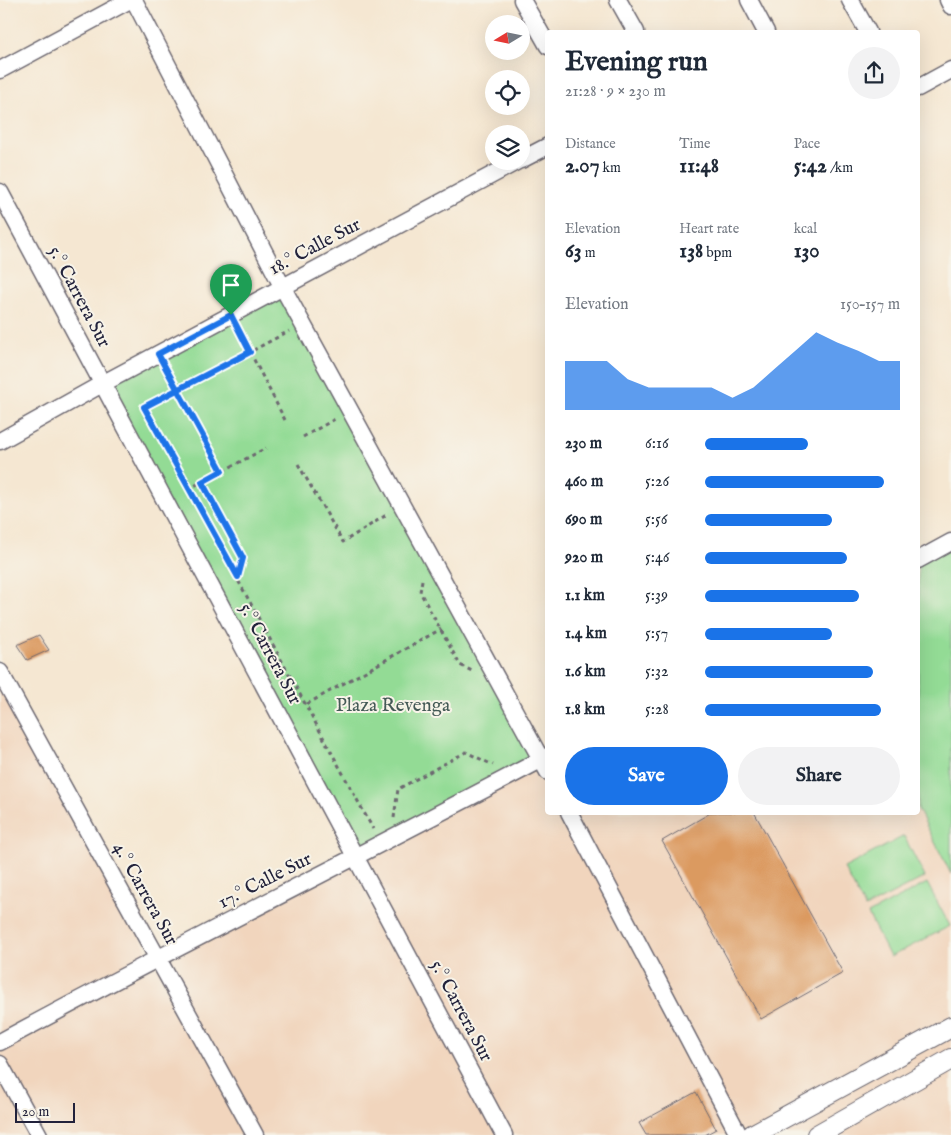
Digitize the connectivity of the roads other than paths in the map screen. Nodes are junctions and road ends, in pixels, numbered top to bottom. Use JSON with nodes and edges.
{"nodes":[{"id":1,"x":130,"y":0,"type":"edge"},
{"id":2,"x":134,"y":0,"type":"edge"},
{"id":3,"x":522,"y":0,"type":"edge"},
{"id":4,"x":618,"y":0,"type":"edge"},
{"id":5,"x":749,"y":0,"type":"edge"},
{"id":6,"x":850,"y":0,"type":"edge"},
{"id":7,"x":948,"y":0,"type":"edge"},
{"id":8,"x":951,"y":6,"type":"edge"},
{"id":9,"x":635,"y":30,"type":"edge"},
{"id":10,"x":765,"y":30,"type":"edge"},
{"id":11,"x":867,"y":30,"type":"edge"},
{"id":12,"x":545,"y":41,"type":"edge"},
{"id":13,"x":0,"y":70,"type":"edge"},
{"id":14,"x":951,"y":70,"type":"edge"},
{"id":15,"x":920,"y":87,"type":"edge"},
{"id":16,"x":545,"y":148,"type":"edge"},
{"id":17,"x":530,"y":155,"type":"edge"},
{"id":18,"x":501,"y":170,"type":"edge"},
{"id":19,"x":0,"y":192,"type":"edge"},
{"id":20,"x":283,"y":288,"type":"junction"},
{"id":21,"x":102,"y":384,"type":"junction"},
{"id":22,"x":0,"y":442,"type":"edge"},
{"id":23,"x":951,"y":542,"type":"edge"},
{"id":24,"x":920,"y":559,"type":"edge"},
{"id":25,"x":0,"y":672,"type":"edge"},
{"id":26,"x":545,"y":763,"type":"edge"},
{"id":27,"x":571,"y":815,"type":"edge"},
{"id":28,"x":356,"y":857,"type":"junction"},
{"id":29,"x":157,"y":957,"type":"junction"},
{"id":30,"x":951,"y":1027,"type":"edge"},
{"id":31,"x":0,"y":1042,"type":"edge"},
{"id":32,"x":951,"y":1059,"type":"edge"},
{"id":33,"x":0,"y":1064,"type":"edge"},
{"id":34,"x":39,"y":1135,"type":"edge"},
{"id":35,"x":255,"y":1135,"type":"edge"},
{"id":36,"x":504,"y":1135,"type":"edge"},
{"id":37,"x":739,"y":1135,"type":"edge"},
{"id":38,"x":752,"y":1135,"type":"edge"},
{"id":39,"x":817,"y":1135,"type":"edge"}],
"edges":[{"from":1,"to":13,"type":"street"},
{"from":2,"to":20,"type":"street"},
{"from":3,"to":12,"type":"street"},
{"from":4,"to":9,"type":"street"},
{"from":5,"to":10,"type":"street"},
{"from":6,"to":11,"type":"street"},
{"from":7,"to":8,"type":"street"},
{"from":14,"to":15,"type":"street"},
{"from":16,"to":17,"type":"street","name":"18.° Calle Sur"},
{"from":18,"to":20,"type":"street","name":"18.° Calle Sur"},
{"from":19,"to":21,"type":"street","name":"5.° Carrera Sur"},
{"from":20,"to":21,"type":"street","name":"18.° Calle Sur"},
{"from":20,"to":26,"type":"street"},
{"from":21,"to":22,"type":"street","name":"18.° Calle Sur"},
{"from":21,"to":28,"type":"street","name":"5.° Carrera Sur"},
{"from":23,"to":24,"type":"street"},
{"from":25,"to":29,"type":"street","name":"4.° Carrera Sur"},
{"from":26,"to":28,"type":"street","name":"17.° Calle Sur"},
{"from":27,"to":37,"type":"street"},
{"from":28,"to":29,"type":"street","name":"17.° Calle Sur"},
{"from":28,"to":36,"type":"street","name":"5.° Carrera Sur"},
{"from":29,"to":31,"type":"street","name":"17.° Calle Sur"},
{"from":29,"to":35,"type":"street","name":"4.° Carrera Sur"},
{"from":30,"to":38,"type":"street"},
{"from":32,"to":39,"type":"street"},
{"from":33,"to":34,"type":"street"}]}
